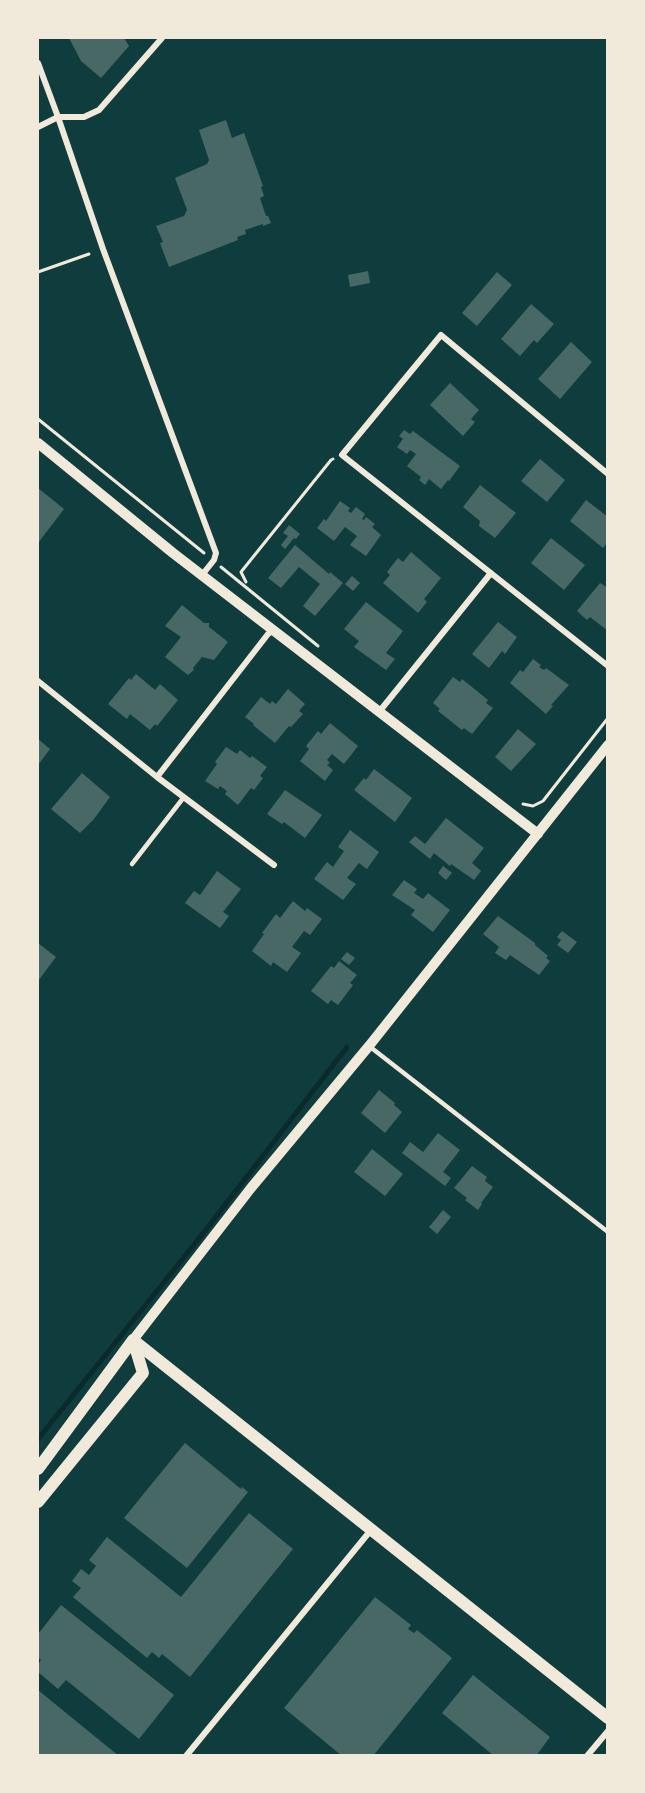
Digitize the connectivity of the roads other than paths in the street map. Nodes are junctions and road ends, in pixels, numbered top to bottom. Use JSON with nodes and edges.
{"nodes":[{"id":1,"x":162,"y":38,"type":"edge"},
{"id":2,"x":38,"y":63,"type":"edge"},
{"id":3,"x":58,"y":117,"type":"junction"},
{"id":4,"x":38,"y":127,"type":"edge"},
{"id":5,"x":38,"y":443,"type":"edge"},
{"id":6,"x":608,"y":474,"type":"edge"},
{"id":7,"x":491,"y":573,"type":"junction"},
{"id":8,"x":202,"y":575,"type":"junction"},
{"id":9,"x":274,"y":630,"type":"junction"},
{"id":10,"x":608,"y":666,"type":"edge"},
{"id":11,"x":38,"y":681,"type":"edge"},
{"id":12,"x":379,"y":712,"type":"junction"},
{"id":13,"x":608,"y":745,"type":"edge"},
{"id":14,"x":157,"y":777,"type":"junction"},
{"id":15,"x":184,"y":797,"type":"junction"},
{"id":16,"x":538,"y":834,"type":"junction"},
{"id":17,"x":132,"y":864,"type":"dead end"},
{"id":18,"x":274,"y":865,"type":"dead end"},
{"id":19,"x":369,"y":1046,"type":"junction"},
{"id":20,"x":608,"y":1232,"type":"edge"},
{"id":21,"x":133,"y":1340,"type":"junction"},
{"id":22,"x":156,"y":1357,"type":"junction"},
{"id":23,"x":143,"y":1373,"type":"junction"},
{"id":24,"x":38,"y":1468,"type":"edge"},
{"id":25,"x":38,"y":1502,"type":"edge"},
{"id":26,"x":371,"y":1529,"type":"junction"},
{"id":27,"x":608,"y":1718,"type":"edge"},
{"id":28,"x":608,"y":1731,"type":"edge"},
{"id":29,"x":186,"y":1755,"type":"edge"},
{"id":30,"x":587,"y":1755,"type":"edge"}],
"edges":[{"from":1,"to":3,"type":"street"},
{"from":2,"to":3,"type":"street"},
{"from":3,"to":4,"type":"street"},
{"from":3,"to":8,"type":"street"},
{"from":5,"to":8,"type":"street"},
{"from":6,"to":7,"type":"street"},
{"from":7,"to":10,"type":"street"},
{"from":7,"to":12,"type":"street"},
{"from":8,"to":9,"type":"street"},
{"from":9,"to":12,"type":"street"},
{"from":9,"to":14,"type":"street"},
{"from":11,"to":14,"type":"street"},
{"from":12,"to":16,"type":"street"},
{"from":13,"to":16,"type":"street"},
{"from":14,"to":15,"type":"street"},
{"from":15,"to":17,"type":"lane"},
{"from":15,"to":18,"type":"street"},
{"from":16,"to":19,"type":"street"},
{"from":19,"to":20,"type":"lane"},
{"from":19,"to":21,"type":"street"},
{"from":21,"to":22,"type":"main road"},
{"from":21,"to":23,"type":"main road"},
{"from":21,"to":24,"type":"main road"},
{"from":22,"to":23,"type":"main road"},
{"from":22,"to":26,"type":"main road"},
{"from":23,"to":25,"type":"main road"},
{"from":26,"to":27,"type":"main road"},
{"from":26,"to":29,"type":"street"},
{"from":28,"to":30,"type":"street"}]}
